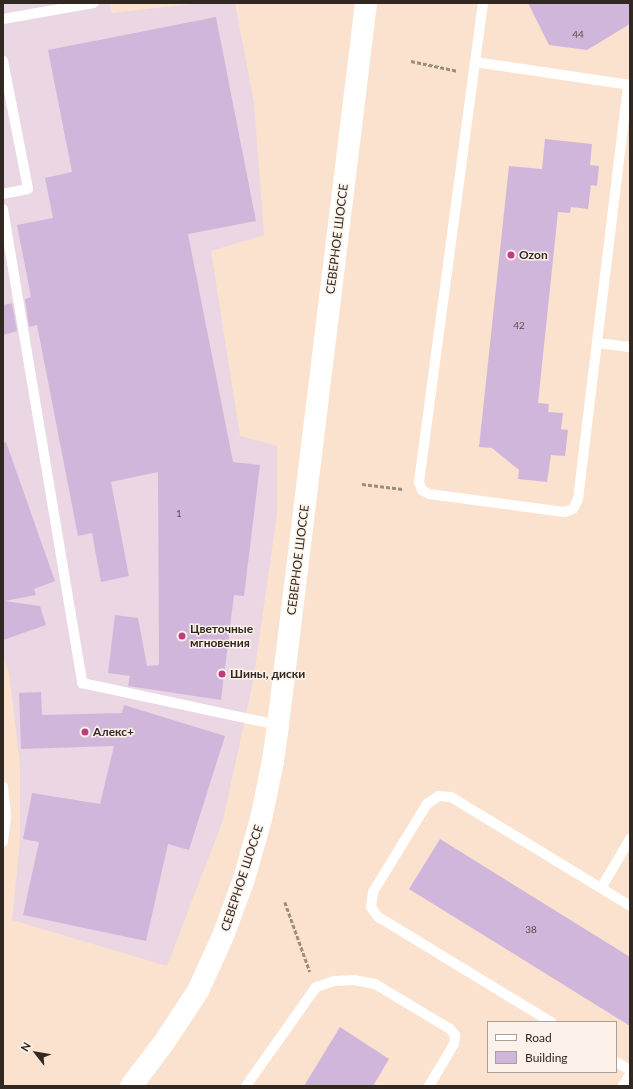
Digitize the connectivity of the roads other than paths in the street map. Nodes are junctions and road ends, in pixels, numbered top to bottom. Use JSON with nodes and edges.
{"nodes":[{"id":1,"x":94,"y":3,"type":"edge"},
{"id":2,"x":366,"y":3,"type":"edge"},
{"id":3,"x":484,"y":3,"type":"edge"},
{"id":4,"x":3,"y":19,"type":"edge"},
{"id":5,"x":3,"y":61,"type":"edge"},
{"id":6,"x":476,"y":62,"type":"junction"},
{"id":7,"x":629,"y":85,"type":"edge"},
{"id":8,"x":3,"y":194,"type":"edge"},
{"id":9,"x":3,"y":209,"type":"edge"},
{"id":10,"x":597,"y":343,"type":"junction"},
{"id":11,"x":630,"y":347,"type":"edge"},
{"id":12,"x":278,"y":725,"type":"junction"},
{"id":13,"x":3,"y":787,"type":"edge"},
{"id":14,"x":630,"y":839,"type":"edge"},
{"id":15,"x":3,"y":842,"type":"edge"},
{"id":16,"x":601,"y":888,"type":"junction"},
{"id":17,"x":630,"y":906,"type":"edge"},
{"id":18,"x":549,"y":1021,"type":"edge"},
{"id":19,"x":617,"y":1063,"type":"edge"},
{"id":20,"x":630,"y":1070,"type":"edge"},
{"id":21,"x":630,"y":1074,"type":"edge"},
{"id":22,"x":131,"y":1086,"type":"edge"},
{"id":23,"x":246,"y":1086,"type":"edge"},
{"id":24,"x":429,"y":1086,"type":"edge"},
{"id":25,"x":623,"y":1086,"type":"edge"}],
"edges":[{"from":1,"to":4,"type":"lane"},
{"from":2,"to":12,"type":"main road","name":"СЕВЕРНОЕ ШОССЕ"},
{"from":3,"to":6,"type":"lane"},
{"from":5,"to":8,"type":"lane"},
{"from":6,"to":7,"type":"lane"},
{"from":6,"to":10,"type":"lane"},
{"from":7,"to":10,"type":"lane"},
{"from":9,"to":12,"type":"lane"},
{"from":10,"to":11,"type":"lane"},
{"from":12,"to":22,"type":"main road","name":"СЕВЕРНОЕ ШОССЕ"},
{"from":13,"to":15,"type":"lane"},
{"from":14,"to":16,"type":"lane"},
{"from":16,"to":17,"type":"lane"},
{"from":16,"to":18,"type":"lane"},
{"from":19,"to":20,"type":"lane"},
{"from":21,"to":25,"type":"lane"},
{"from":23,"to":24,"type":"lane"}]}
